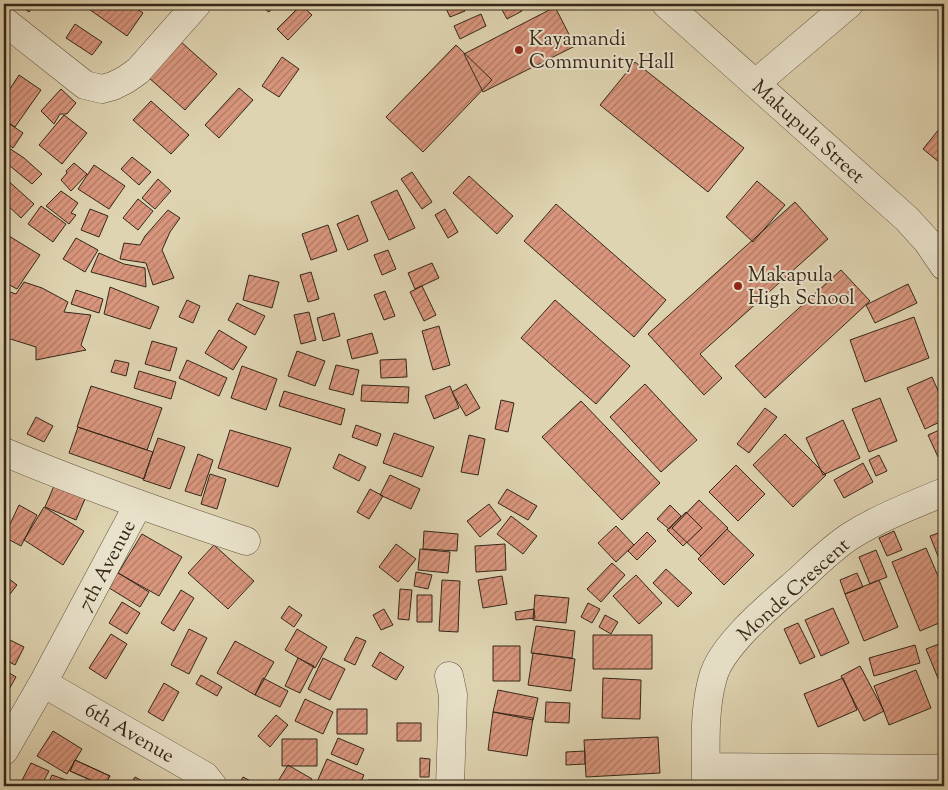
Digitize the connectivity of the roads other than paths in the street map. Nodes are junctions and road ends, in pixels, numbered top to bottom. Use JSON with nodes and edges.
{"nodes":[{"id":1,"x":198,"y":4,"type":"edge"},
{"id":2,"x":666,"y":4,"type":"edge"},
{"id":3,"x":849,"y":4,"type":"edge"},
{"id":4,"x":4,"y":21,"type":"edge"},
{"id":5,"x":756,"y":83,"type":"junction"},
{"id":6,"x":944,"y":266,"type":"edge"},
{"id":7,"x":4,"y":452,"type":"edge"},
{"id":8,"x":944,"y":492,"type":"edge"},
{"id":9,"x":138,"y":505,"type":"junction"},
{"id":10,"x":246,"y":541,"type":"dead end"},
{"id":11,"x":449,"y":676,"type":"dead end"},
{"id":12,"x":42,"y":683,"type":"junction"},
{"id":13,"x":4,"y":751,"type":"edge"},
{"id":14,"x":944,"y":769,"type":"edge"},
{"id":15,"x":706,"y":777,"type":"edge"},
{"id":16,"x":213,"y":786,"type":"edge"},
{"id":17,"x":450,"y":786,"type":"edge"}],
"edges":[{"from":1,"to":4,"type":"street"},
{"from":2,"to":5,"type":"street","name":"Makupula Street"},
{"from":3,"to":5,"type":"street"},
{"from":5,"to":6,"type":"street","name":"Makupula Street"},
{"from":7,"to":9,"type":"street","name":"7th Avenue"},
{"from":8,"to":15,"type":"street","name":"Monde Crescent"},
{"from":9,"to":10,"type":"street"},
{"from":9,"to":12,"type":"street","name":"7th Avenue"},
{"from":11,"to":17,"type":"street"},
{"from":12,"to":13,"type":"street","name":"7th Avenue"},
{"from":12,"to":16,"type":"street","name":"6th Avenue"},
{"from":14,"to":15,"type":"street","name":"Monde Crescent"}]}
